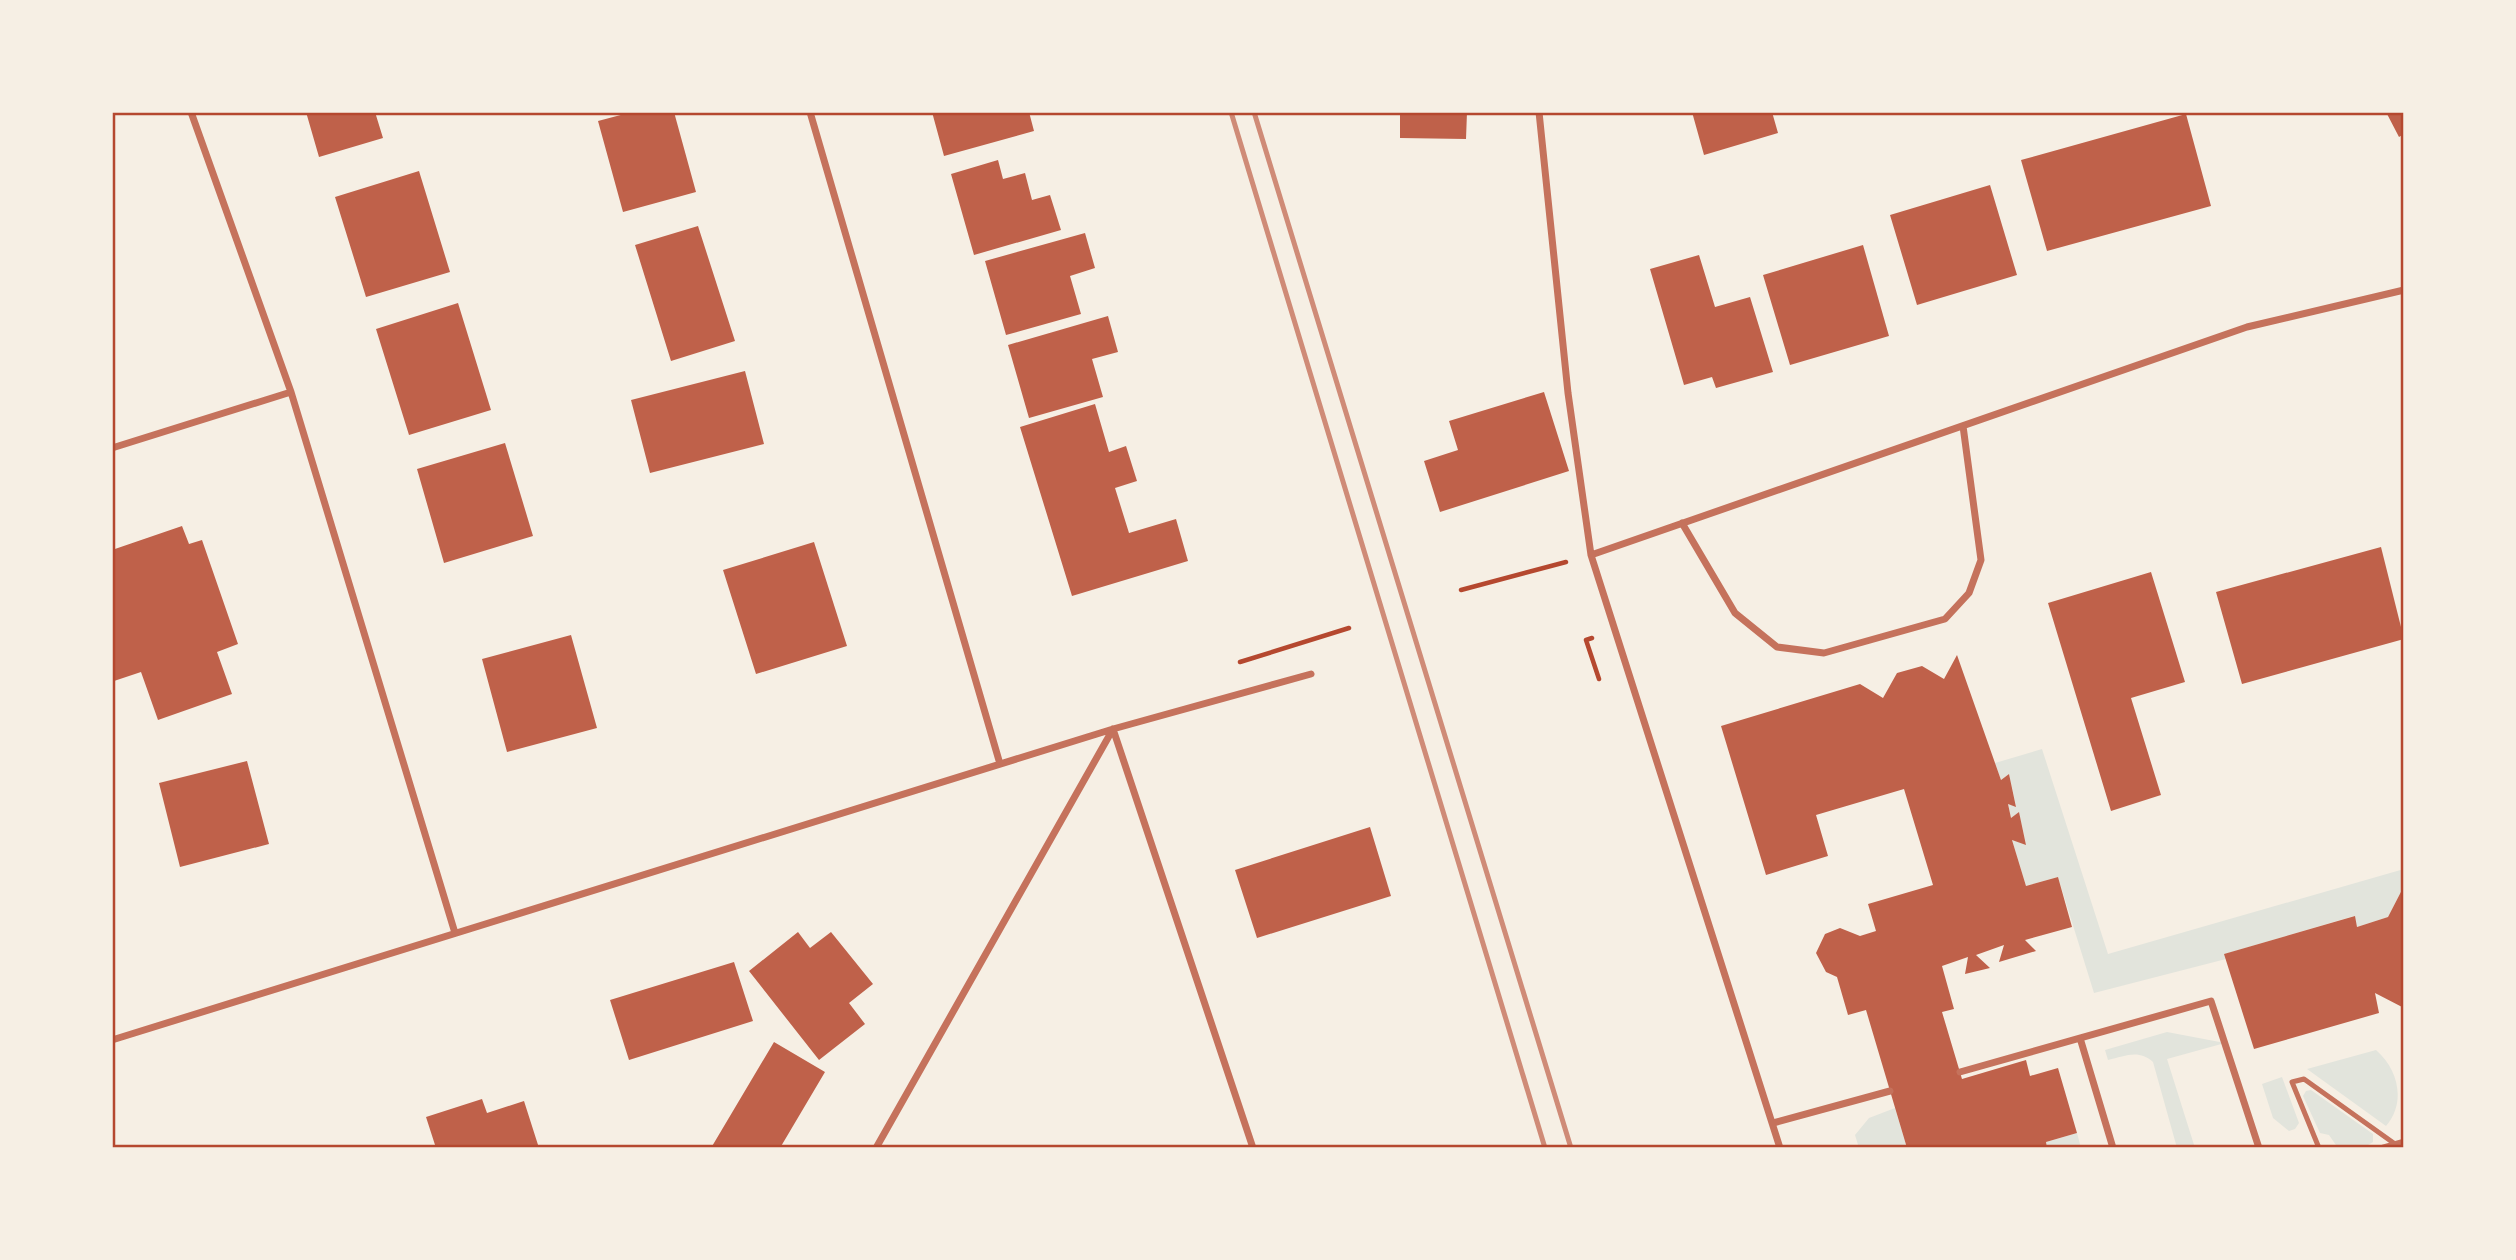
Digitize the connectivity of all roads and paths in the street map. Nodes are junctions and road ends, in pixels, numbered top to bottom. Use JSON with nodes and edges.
{"nodes":[{"id":1,"x":191,"y":112,"type":"edge"},
{"id":2,"x":810,"y":112,"type":"edge"},
{"id":3,"x":1539,"y":112,"type":"edge"},
{"id":4,"x":2404,"y":290,"type":"edge"},
{"id":5,"x":291,"y":392,"type":"junction"},
{"id":6,"x":1963,"y":426,"type":"junction"},
{"id":7,"x":112,"y":448,"type":"edge"},
{"id":8,"x":1682,"y":523,"type":"junction"},
{"id":9,"x":1591,"y":555,"type":"junction"},
{"id":10,"x":1461,"y":590,"type":"dead end"},
{"id":11,"x":1311,"y":674,"type":"dead end"},
{"id":12,"x":1114,"y":729,"type":"junction"},
{"id":13,"x":1000,"y":764,"type":"junction"},
{"id":14,"x":456,"y":933,"type":"junction"},
{"id":15,"x":2080,"y":1038,"type":"junction"},
{"id":16,"x":112,"y":1040,"type":"edge"},
{"id":17,"x":1960,"y":1072,"type":"dead end"},
{"id":18,"x":1890,"y":1091,"type":"dead end"},
{"id":19,"x":1773,"y":1124,"type":"junction"},
{"id":20,"x":2404,"y":1142,"type":"edge"},
{"id":21,"x":2395,"y":1144,"type":"junction"},
{"id":22,"x":876,"y":1148,"type":"edge"},
{"id":23,"x":1253,"y":1148,"type":"edge"},
{"id":24,"x":1780,"y":1148,"type":"edge"},
{"id":25,"x":2113,"y":1148,"type":"edge"},
{"id":26,"x":2259,"y":1148,"type":"edge"},
{"id":27,"x":2319,"y":1148,"type":"edge"},
{"id":28,"x":2383,"y":1148,"type":"edge"}],
"edges":[{"from":1,"to":5,"type":"street"},
{"from":2,"to":13,"type":"street"},
{"from":3,"to":9,"type":"street"},
{"from":4,"to":6,"type":"street"},
{"from":5,"to":7,"type":"street"},
{"from":5,"to":14,"type":"street"},
{"from":6,"to":8,"type":"street"},
{"from":6,"to":8,"type":"street"},
{"from":8,"to":9,"type":"street"},
{"from":9,"to":10,"type":"path"},
{"from":9,"to":19,"type":"street"},
{"from":11,"to":12,"type":"street"},
{"from":12,"to":13,"type":"street"},
{"from":12,"to":22,"type":"street"},
{"from":12,"to":23,"type":"street"},
{"from":13,"to":14,"type":"street"},
{"from":14,"to":16,"type":"street"},
{"from":15,"to":17,"type":"street"},
{"from":15,"to":25,"type":"street"},
{"from":15,"to":26,"type":"street"},
{"from":18,"to":19,"type":"street"},
{"from":19,"to":24,"type":"street"},
{"from":20,"to":21,"type":"street"},
{"from":21,"to":27,"type":"lane"},
{"from":21,"to":28,"type":"street"}]}
